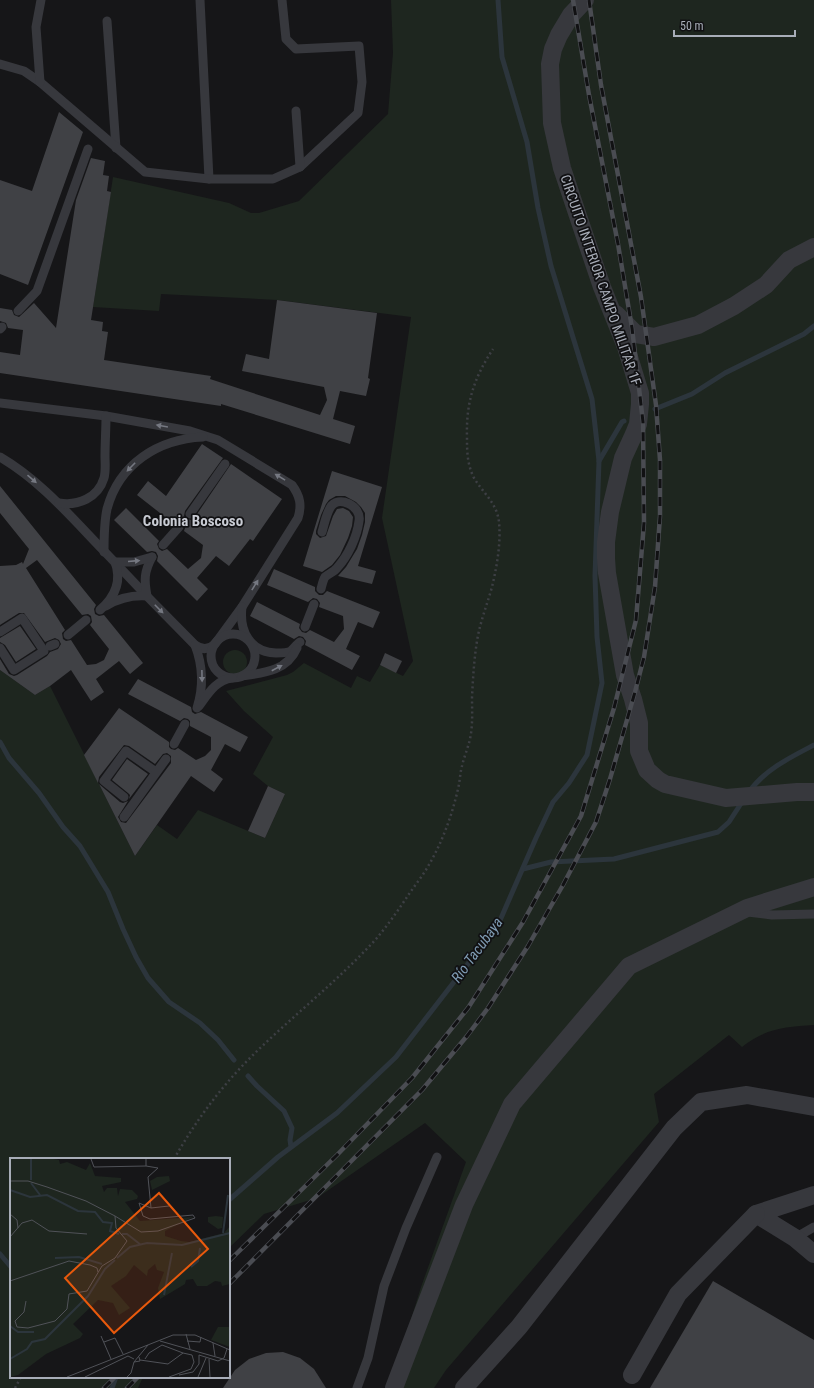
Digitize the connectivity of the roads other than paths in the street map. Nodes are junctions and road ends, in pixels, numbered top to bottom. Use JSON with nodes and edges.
{"nodes":[{"id":1,"x":41,"y":0,"type":"edge"},
{"id":2,"x":200,"y":0,"type":"edge"},
{"id":3,"x":282,"y":0,"type":"edge"},
{"id":4,"x":585,"y":0,"type":"edge"},
{"id":5,"x":107,"y":21,"type":"dead end"},
{"id":6,"x":0,"y":64,"type":"edge"},
{"id":7,"x":40,"y":82,"type":"junction"},
{"id":8,"x":296,"y":111,"type":"dead end"},
{"id":9,"x":116,"y":148,"type":"junction"},
{"id":10,"x":88,"y":149,"type":"dead end"},
{"id":11,"x":300,"y":167,"type":"junction"},
{"id":12,"x":209,"y":179,"type":"junction"},
{"id":13,"x":814,"y":247,"type":"edge"},
{"id":14,"x":612,"y":310,"type":"junction"},
{"id":15,"x":18,"y":311,"type":"dead end"},
{"id":16,"x":0,"y":396,"type":"edge"},
{"id":17,"x":0,"y":403,"type":"edge"},
{"id":18,"x":10,"y":405,"type":"junction"},
{"id":19,"x":106,"y":416,"type":"junction"},
{"id":20,"x":218,"y":440,"type":"junction"},
{"id":21,"x":0,"y":457,"type":"edge"},
{"id":22,"x":0,"y":463,"type":"edge"},
{"id":23,"x":11,"y":464,"type":"junction"},
{"id":24,"x":225,"y":464,"type":"dead end"},
{"id":25,"x":59,"y":503,"type":"junction"},
{"id":26,"x":190,"y":514,"type":"dead end"},
{"id":27,"x":179,"y":527,"type":"dead end"},
{"id":28,"x":322,"y":532,"type":"dead end"},
{"id":29,"x":163,"y":545,"type":"dead end"},
{"id":30,"x":104,"y":552,"type":"junction"},
{"id":31,"x":114,"y":562,"type":"junction"},
{"id":32,"x":321,"y":589,"type":"dead end"},
{"id":33,"x":147,"y":596,"type":"junction"},
{"id":34,"x":314,"y":604,"type":"dead end"},
{"id":35,"x":242,"y":607,"type":"junction"},
{"id":36,"x":86,"y":620,"type":"dead end"},
{"id":37,"x":305,"y":627,"type":"dead end"},
{"id":38,"x":0,"y":632,"type":"edge"},
{"id":39,"x":68,"y":635,"type":"dead end"},
{"id":40,"x":250,"y":641,"type":"junction"},
{"id":41,"x":215,"y":644,"type":"junction"},
{"id":42,"x":195,"y":645,"type":"junction"},
{"id":43,"x":0,"y":648,"type":"edge"},
{"id":44,"x":214,"y":665,"type":"junction"},
{"id":45,"x":238,"y":677,"type":"junction"},
{"id":46,"x":185,"y":724,"type":"dead end"},
{"id":47,"x":174,"y":744,"type":"dead end"},
{"id":48,"x":166,"y":759,"type":"dead end"},
{"id":49,"x":156,"y":772,"type":"junction"},
{"id":50,"x":806,"y":792,"type":"edge"},
{"id":51,"x":124,"y":797,"type":"dead end"},
{"id":52,"x":124,"y":817,"type":"dead end"},
{"id":53,"x":814,"y":887,"type":"edge"},
{"id":54,"x":741,"y":911,"type":"junction"},
{"id":55,"x":814,"y":914,"type":"edge"},
{"id":56,"x":814,"y":1107,"type":"edge"},
{"id":57,"x":437,"y":1156,"type":"dead end"},
{"id":58,"x":814,"y":1195,"type":"edge"},
{"id":59,"x":756,"y":1214,"type":"junction"},
{"id":60,"x":814,"y":1227,"type":"edge"},
{"id":61,"x":795,"y":1238,"type":"junction"},
{"id":62,"x":814,"y":1254,"type":"edge"},
{"id":63,"x":632,"y":1375,"type":"dead end"},
{"id":64,"x":357,"y":1388,"type":"edge"},
{"id":65,"x":394,"y":1388,"type":"edge"},
{"id":66,"x":464,"y":1388,"type":"edge"}],
"edges":[{"from":1,"to":7,"type":"lane"},
{"from":2,"to":12,"type":"lane"},
{"from":3,"to":11,"type":"lane"},
{"from":4,"to":14,"type":"street","name":"CIRCUITO INTERIOR CAMPO MILITAR 1F"},
{"from":5,"to":9,"type":"lane"},
{"from":6,"to":7,"type":"lane"},
{"from":7,"to":9,"type":"lane"},
{"from":8,"to":11,"type":"lane"},
{"from":9,"to":12,"type":"lane"},
{"from":10,"to":15,"type":"lane"},
{"from":11,"to":12,"type":"lane"},
{"from":13,"to":14,"type":"street"},
{"from":14,"to":50,"type":"street","name":"CIRCUITO INTERIOR CAMPO MILITAR 1F"},
{"from":16,"to":18,"type":"lane"},
{"from":17,"to":18,"type":"lane"},
{"from":18,"to":19,"type":"lane"},
{"from":20,"to":19,"type":"lane","one_way":true},
{"from":19,"to":25,"type":"lane"},
{"from":20,"to":30,"type":"lane","one_way":true},
{"from":35,"to":20,"type":"lane","one_way":true},
{"from":21,"to":23,"type":"lane"},
{"from":22,"to":23,"type":"lane"},
{"from":23,"to":25,"type":"lane","one_way":true},
{"from":24,"to":26,"type":"lane"},
{"from":25,"to":30,"type":"lane"},
{"from":27,"to":29,"type":"lane"},
{"from":28,"to":32,"type":"lane"},
{"from":30,"to":31,"type":"lane"},
{"from":31,"to":33,"type":"lane"},
{"from":31,"to":33,"type":"lane","one_way":true},
{"from":31,"to":33,"type":"lane"},
{"from":33,"to":42,"type":"lane","one_way":true},
{"from":34,"to":37,"type":"lane"},
{"from":35,"to":40,"type":"lane"},
{"from":35,"to":41,"type":"lane"},
{"from":36,"to":39,"type":"lane"},
{"from":38,"to":43,"type":"lane"},
{"from":40,"to":41,"type":"lane"},
{"from":40,"to":45,"type":"lane"},
{"from":45,"to":40,"type":"lane","one_way":true},
{"from":41,"to":42,"type":"lane"},
{"from":41,"to":44,"type":"lane"},
{"from":42,"to":44,"type":"lane"},
{"from":42,"to":45,"type":"lane","one_way":true},
{"from":44,"to":45,"type":"lane"},
{"from":46,"to":47,"type":"lane"},
{"from":48,"to":49,"type":"lane"},
{"from":49,"to":51,"type":"lane"},
{"from":49,"to":52,"type":"lane"},
{"from":53,"to":54,"type":"street"},
{"from":54,"to":55,"type":"lane"},
{"from":54,"to":65,"type":"street"},
{"from":56,"to":66,"type":"street"},
{"from":57,"to":64,"type":"lane"},
{"from":58,"to":59,"type":"street"},
{"from":59,"to":61,"type":"street"},
{"from":59,"to":63,"type":"street"},
{"from":60,"to":61,"type":"lane"},
{"from":61,"to":62,"type":"street"}]}
